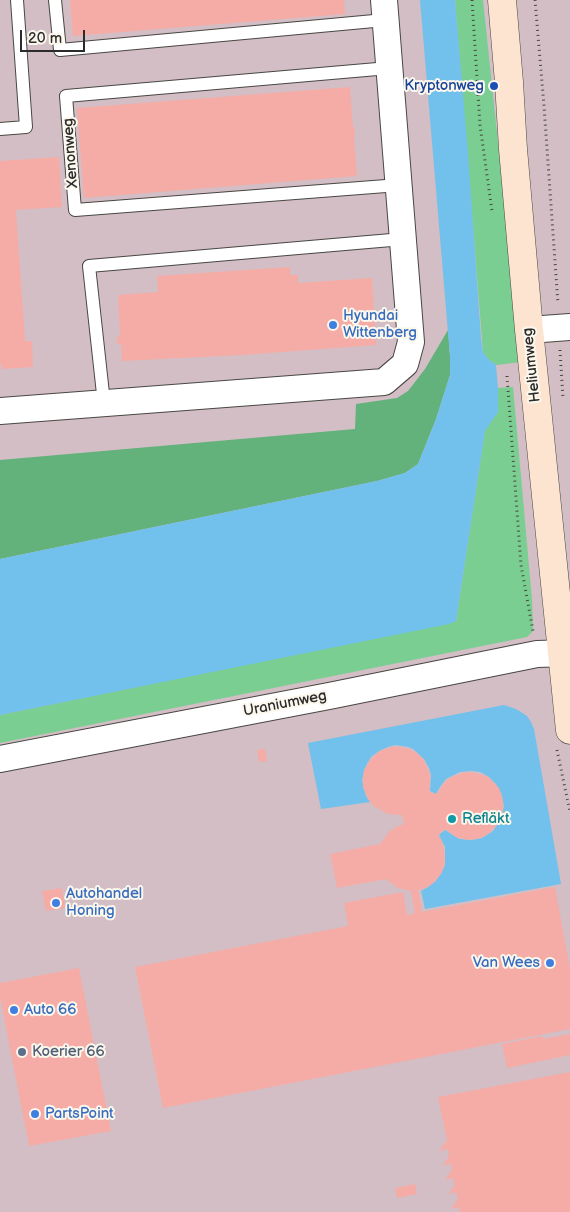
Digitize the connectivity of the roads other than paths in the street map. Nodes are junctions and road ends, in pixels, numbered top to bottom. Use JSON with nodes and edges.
{"nodes":[{"id":1,"x":16,"y":0,"type":"edge"},
{"id":2,"x":55,"y":0,"type":"edge"},
{"id":3,"x":502,"y":0,"type":"edge"},
{"id":4,"x":384,"y":10,"type":"edge"},
{"id":5,"x":389,"y":68,"type":"junction"},
{"id":6,"x":0,"y":129,"type":"edge"},
{"id":7,"x":398,"y":186,"type":"junction"},
{"id":8,"x":403,"y":238,"type":"junction"},
{"id":9,"x":565,"y":328,"type":"edge"},
{"id":10,"x":529,"y":330,"type":"junction"},
{"id":11,"x":104,"y":403,"type":"junction"},
{"id":12,"x":0,"y":410,"type":"edge"},
{"id":13,"x":566,"y":653,"type":"edge"},
{"id":14,"x":570,"y":730,"type":"edge"},
{"id":15,"x":0,"y":760,"type":"edge"}],
"edges":[{"from":1,"to":6,"type":"lane"},
{"from":2,"to":4,"type":"lane"},
{"from":3,"to":10,"type":"street","name":"Heliumweg"},
{"from":4,"to":5,"type":"street"},
{"from":5,"to":7,"type":"street"},
{"from":5,"to":7,"type":"lane","name":"Xenonweg"},
{"from":7,"to":8,"type":"street"},
{"from":8,"to":11,"type":"street"},
{"from":8,"to":11,"type":"lane"},
{"from":9,"to":10,"type":"street"},
{"from":10,"to":13,"type":"street","name":"Heliumweg"},
{"from":11,"to":12,"type":"street"},
{"from":13,"to":14,"type":"street","name":"Heliumweg"},
{"from":13,"to":15,"type":"street","name":"Uraniumweg"}]}
